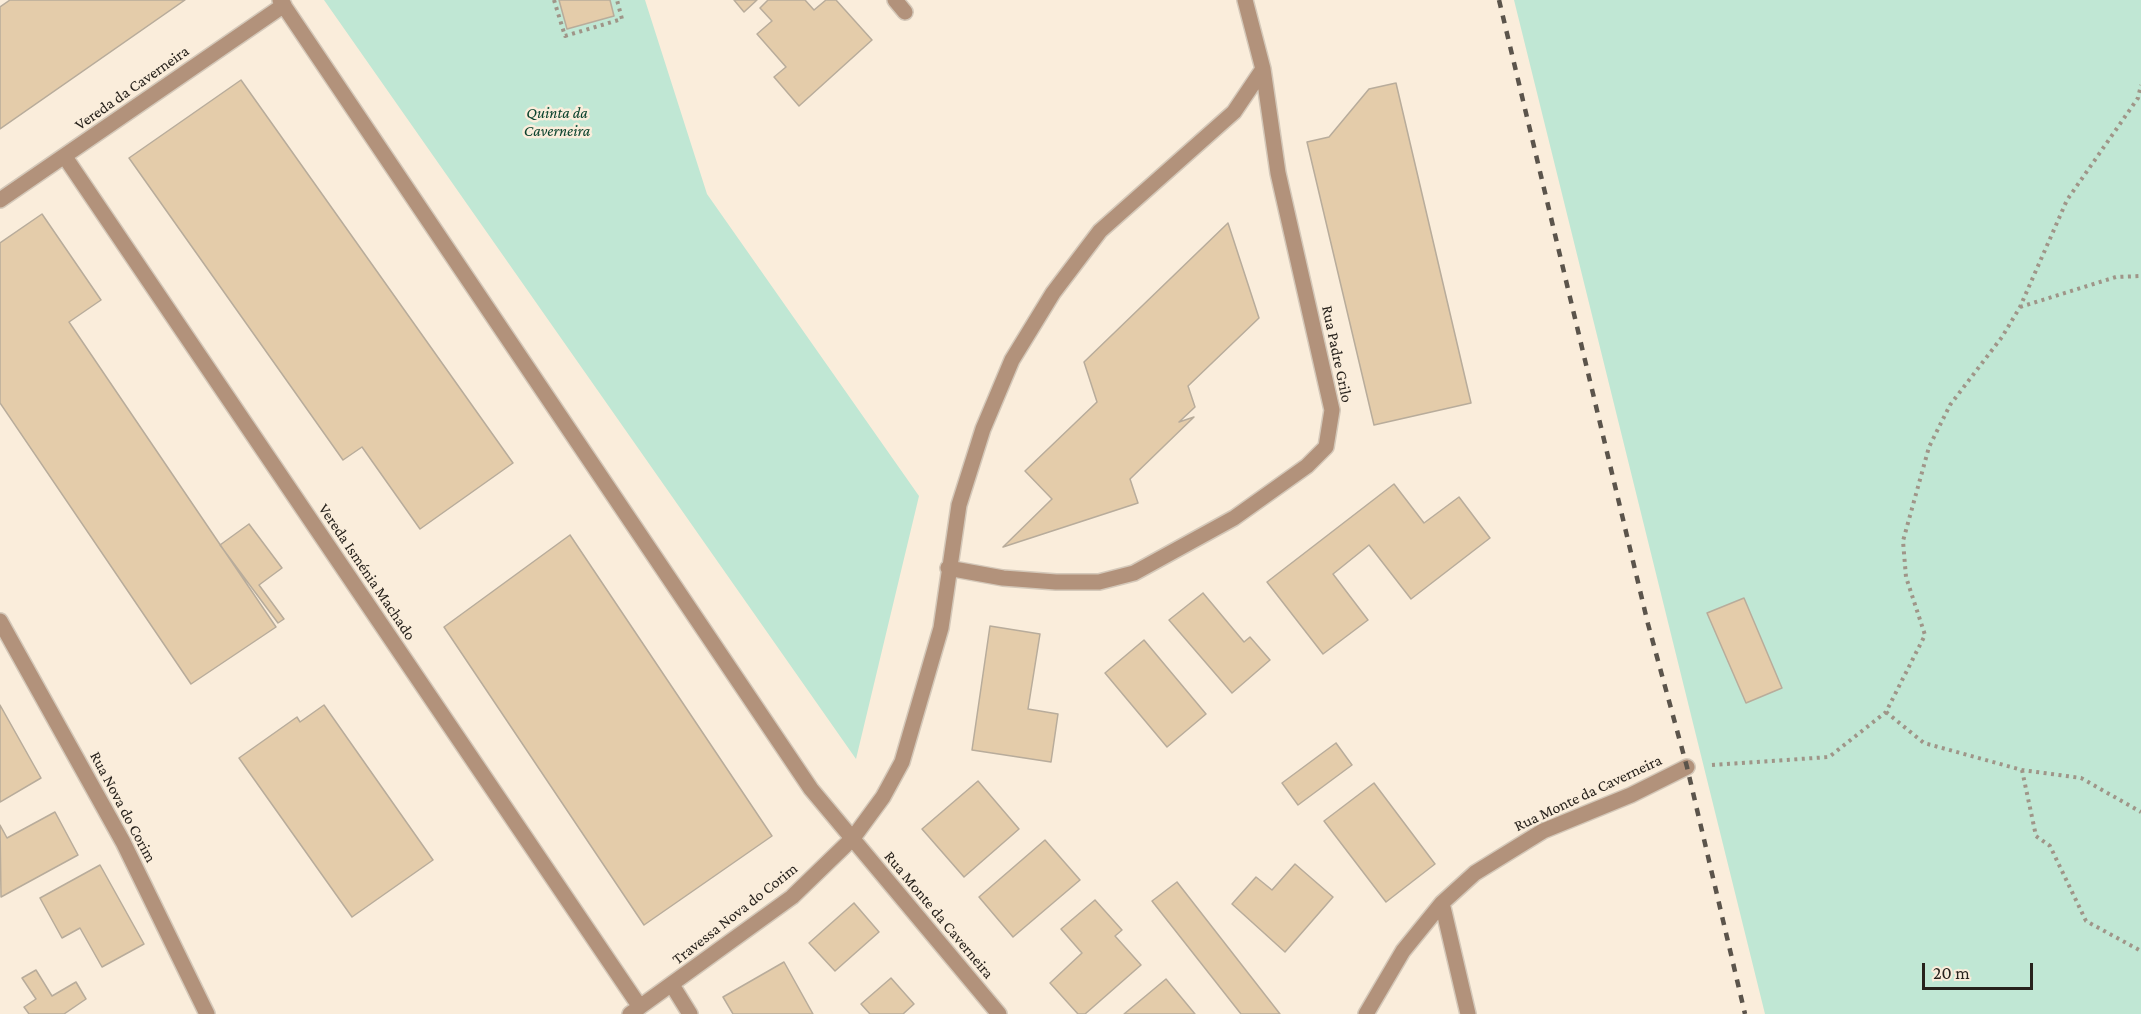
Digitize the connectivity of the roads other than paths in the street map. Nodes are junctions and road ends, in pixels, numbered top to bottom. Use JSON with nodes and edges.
{"nodes":[{"id":1,"x":1245,"y":0,"type":"edge"},
{"id":2,"x":282,"y":2,"type":"edge"},
{"id":3,"x":1263,"y":69,"type":"junction"},
{"id":4,"x":65,"y":157,"type":"junction"},
{"id":5,"x":0,"y":200,"type":"edge"},
{"id":6,"x":948,"y":568,"type":"junction"},
{"id":7,"x":0,"y":621,"type":"edge"},
{"id":8,"x":1687,"y":767,"type":"road end"},
{"id":9,"x":853,"y":838,"type":"junction"},
{"id":10,"x":1442,"y":903,"type":"junction"},
{"id":11,"x":672,"y":985,"type":"junction"},
{"id":12,"x":635,"y":1011,"type":"edge"},
{"id":13,"x":207,"y":1014,"type":"edge"},
{"id":14,"x":690,"y":1014,"type":"edge"},
{"id":15,"x":999,"y":1014,"type":"edge"},
{"id":16,"x":1366,"y":1014,"type":"edge"},
{"id":17,"x":1468,"y":1014,"type":"edge"}],
"edges":[{"from":1,"to":3,"type":"street","name":"Rua Padre Grilo"},
{"from":2,"to":4,"type":"street","name":"Vereda da Caverneira"},
{"from":2,"to":9,"type":"street","name":"Rua Monte da Caverneira"},
{"from":3,"to":6,"type":"street","name":"Travessa Nova do Corim"},
{"from":3,"to":6,"type":"street","name":"Rua Padre Grilo"},
{"from":4,"to":5,"type":"street","name":"Vereda da Caverneira"},
{"from":4,"to":12,"type":"street","name":"Vereda Isménia Machado"},
{"from":6,"to":9,"type":"street","name":"Travessa Nova do Corim"},
{"from":7,"to":13,"type":"street","name":"Rua Nova do Corim"},
{"from":8,"to":10,"type":"street","name":"Rua Monte da Caverneira"},
{"from":9,"to":11,"type":"street","name":"Travessa Nova do Corim"},
{"from":9,"to":15,"type":"street","name":"Rua Monte da Caverneira"},
{"from":10,"to":16,"type":"street","name":"Rua Monte da Caverneira"},
{"from":10,"to":17,"type":"street"},
{"from":11,"to":12,"type":"street","name":"Travessa Nova do Corim"},
{"from":11,"to":14,"type":"street"}]}
